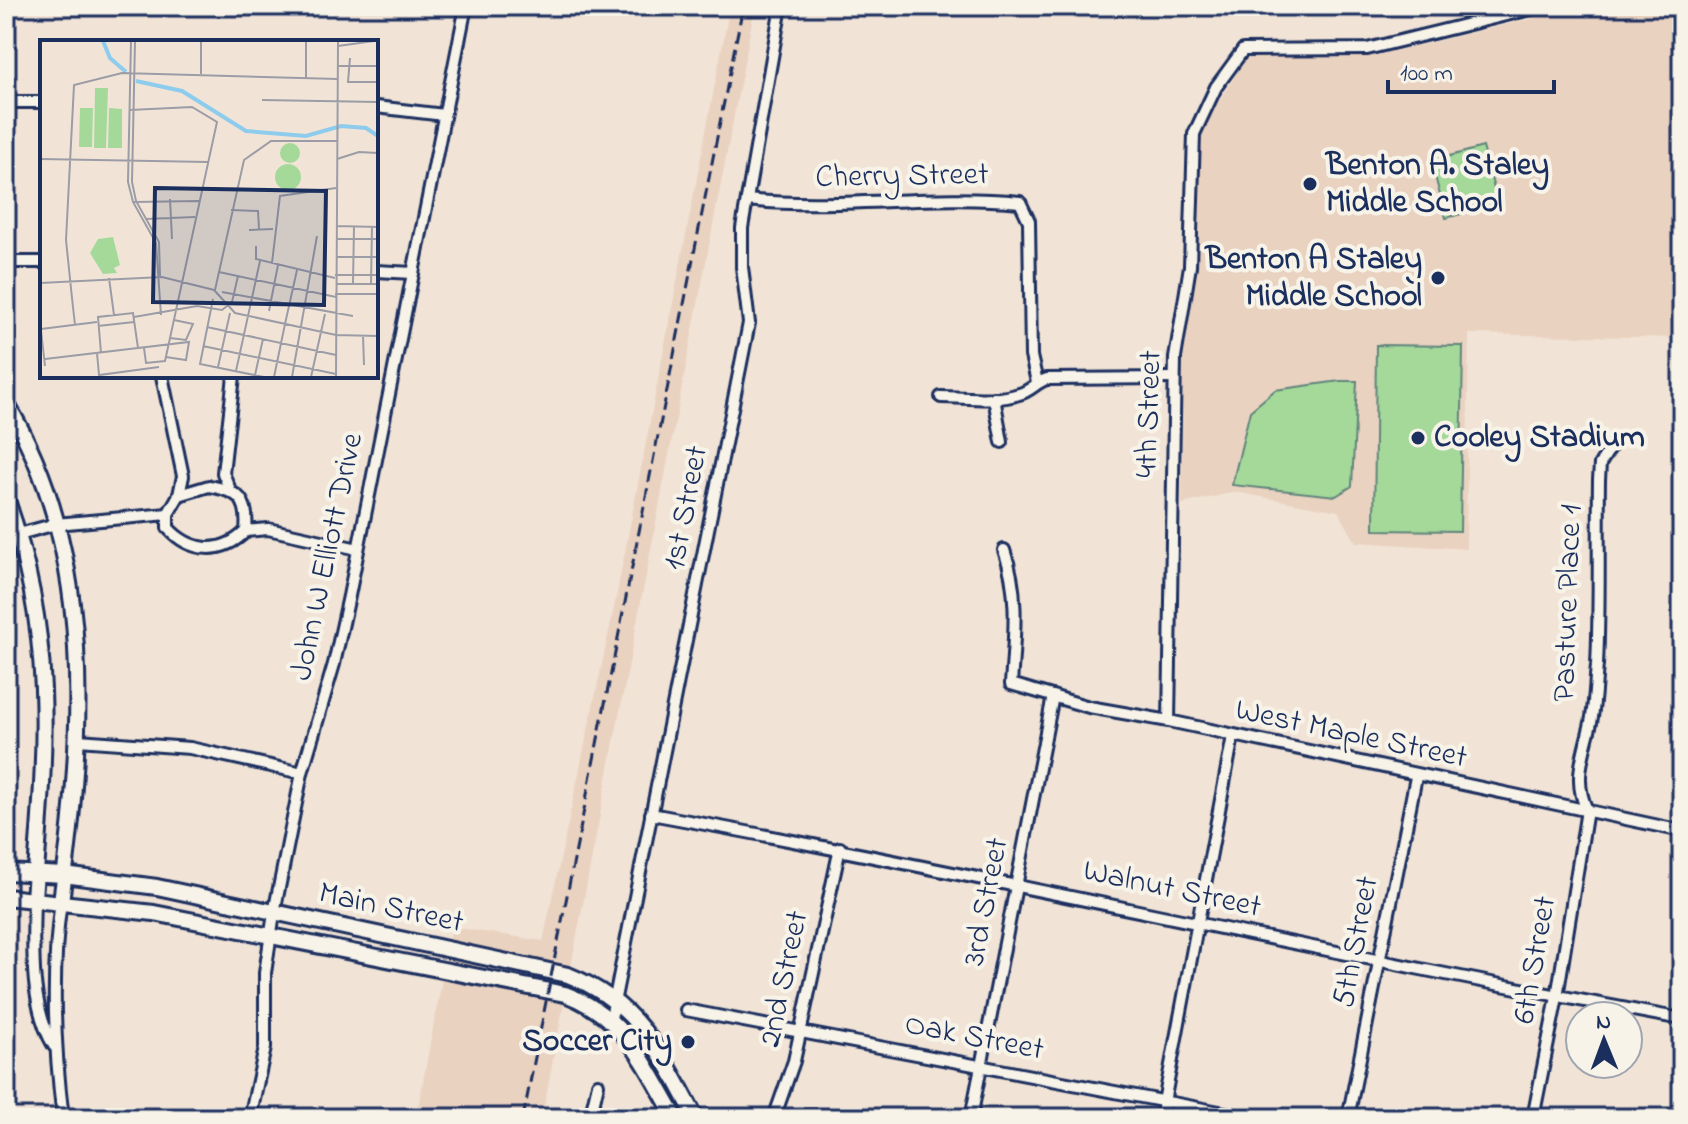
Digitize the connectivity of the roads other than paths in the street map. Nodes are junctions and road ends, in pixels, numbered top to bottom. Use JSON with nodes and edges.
{"nodes":[{"id":1,"x":466,"y":6,"type":"edge"},
{"id":2,"x":781,"y":6,"type":"edge"},
{"id":3,"x":1543,"y":6,"type":"edge"},
{"id":4,"x":6,"y":102,"type":"edge"},
{"id":5,"x":40,"y":102,"type":"edge"},
{"id":6,"x":378,"y":107,"type":"edge"},
{"id":7,"x":444,"y":115,"type":"junction"},
{"id":8,"x":747,"y":200,"type":"junction"},
{"id":9,"x":6,"y":262,"type":"edge"},
{"id":10,"x":40,"y":262,"type":"edge"},
{"id":11,"x":378,"y":271,"type":"edge"},
{"id":12,"x":413,"y":273,"type":"junction"},
{"id":13,"x":162,"y":378,"type":"edge"},
{"id":14,"x":234,"y":378,"type":"edge"},
{"id":15,"x":1174,"y":378,"type":"junction"},
{"id":16,"x":1037,"y":382,"type":"junction"},
{"id":17,"x":941,"y":397,"type":"dead end"},
{"id":18,"x":994,"y":398,"type":"junction"},
{"id":19,"x":6,"y":403,"type":"edge"},
{"id":20,"x":1002,"y":442,"type":"dead end"},
{"id":21,"x":1611,"y":446,"type":"dead end"},
{"id":22,"x":223,"y":473,"type":"junction"},
{"id":23,"x":183,"y":476,"type":"junction"},
{"id":24,"x":209,"y":486,"type":"junction"},
{"id":25,"x":195,"y":489,"type":"junction"},
{"id":26,"x":230,"y":490,"type":"junction"},
{"id":27,"x":179,"y":495,"type":"junction"},
{"id":28,"x":6,"y":498,"type":"edge"},
{"id":29,"x":168,"y":514,"type":"junction"},
{"id":30,"x":248,"y":514,"type":"junction"},
{"id":31,"x":139,"y":520,"type":"junction"},
{"id":32,"x":56,"y":524,"type":"junction"},
{"id":33,"x":168,"y":528,"type":"junction"},
{"id":34,"x":268,"y":529,"type":"junction"},
{"id":35,"x":246,"y":531,"type":"junction"},
{"id":36,"x":19,"y":534,"type":"junction"},
{"id":37,"x":358,"y":549,"type":"junction"},
{"id":38,"x":1004,"y":550,"type":"dead end"},
{"id":39,"x":1053,"y":696,"type":"junction"},
{"id":40,"x":1169,"y":721,"type":"junction"},
{"id":41,"x":1233,"y":736,"type":"junction"},
{"id":42,"x":78,"y":740,"type":"junction"},
{"id":43,"x":302,"y":773,"type":"junction"},
{"id":44,"x":1416,"y":777,"type":"junction"},
{"id":45,"x":1587,"y":810,"type":"junction"},
{"id":46,"x":651,"y":814,"type":"junction"},
{"id":47,"x":1682,"y":831,"type":"edge"},
{"id":48,"x":840,"y":848,"type":"junction"},
{"id":49,"x":6,"y":872,"type":"edge"},
{"id":50,"x":36,"y":873,"type":"junction"},
{"id":51,"x":64,"y":875,"type":"junction"},
{"id":52,"x":1018,"y":883,"type":"junction"},
{"id":53,"x":6,"y":897,"type":"edge"},
{"id":54,"x":34,"y":898,"type":"junction"},
{"id":55,"x":61,"y":901,"type":"junction"},
{"id":56,"x":274,"y":913,"type":"junction"},
{"id":57,"x":1198,"y":922,"type":"junction"},
{"id":58,"x":271,"y":934,"type":"junction"},
{"id":59,"x":1380,"y":959,"type":"junction"},
{"id":60,"x":1557,"y":997,"type":"junction"},
{"id":61,"x":614,"y":998,"type":"junction"},
{"id":62,"x":686,"y":1010,"type":"dead end"},
{"id":63,"x":611,"y":1018,"type":"junction"},
{"id":64,"x":1682,"y":1019,"type":"edge"},
{"id":65,"x":800,"y":1032,"type":"junction"},
{"id":66,"x":55,"y":1048,"type":"junction"},
{"id":67,"x":981,"y":1066,"type":"junction"},
{"id":68,"x":598,"y":1084,"type":"dead end"},
{"id":69,"x":1164,"y":1102,"type":"junction"},
{"id":70,"x":63,"y":1118,"type":"edge"},
{"id":71,"x":250,"y":1118,"type":"edge"},
{"id":72,"x":590,"y":1118,"type":"edge"},
{"id":73,"x":676,"y":1118,"type":"edge"},
{"id":74,"x":696,"y":1118,"type":"edge"},
{"id":75,"x":774,"y":1118,"type":"edge"},
{"id":76,"x":971,"y":1118,"type":"edge"},
{"id":77,"x":1161,"y":1118,"type":"edge"},
{"id":78,"x":1251,"y":1118,"type":"edge"},
{"id":79,"x":1348,"y":1118,"type":"edge"},
{"id":80,"x":1533,"y":1118,"type":"edge"}],
"edges":[{"from":1,"to":7,"type":"street","name":"John W Elliott Drive"},
{"from":2,"to":8,"type":"street","name":"1st Street"},
{"from":3,"to":15,"type":"street","name":"4th Street"},
{"from":4,"to":5,"type":"street"},
{"from":6,"to":7,"type":"street"},
{"from":7,"to":12,"type":"street","name":"John W Elliott Drive"},
{"from":8,"to":16,"type":"street","name":"Cherry Street"},
{"from":8,"to":46,"type":"street","name":"1st Street"},
{"from":9,"to":10,"type":"street"},
{"from":11,"to":12,"type":"street"},
{"from":12,"to":37,"type":"street","name":"John W Elliott Drive"},
{"from":13,"to":23,"type":"street"},
{"from":14,"to":22,"type":"street"},
{"from":15,"to":16,"type":"street"},
{"from":15,"to":40,"type":"street","name":"4th Street"},
{"from":16,"to":18,"type":"street"},
{"from":17,"to":18,"type":"street"},
{"from":18,"to":20,"type":"street"},
{"from":19,"to":32,"type":"main road"},
{"from":21,"to":45,"type":"street","name":"Pasture Place 1"},
{"from":22,"to":24,"type":"street"},
{"from":22,"to":26,"type":"street"},
{"from":23,"to":25,"type":"street"},
{"from":23,"to":27,"type":"street"},
{"from":24,"to":25,"type":"street"},
{"from":24,"to":26,"type":"street"},
{"from":25,"to":27,"type":"street"},
{"from":26,"to":30,"type":"street"},
{"from":27,"to":29,"type":"street"},
{"from":28,"to":36,"type":"main road"},
{"from":29,"to":31,"type":"street"},
{"from":29,"to":33,"type":"street"},
{"from":30,"to":34,"type":"street"},
{"from":30,"to":35,"type":"street"},
{"from":31,"to":32,"type":"street"},
{"from":31,"to":33,"type":"street"},
{"from":32,"to":36,"type":"street"},
{"from":32,"to":42,"type":"main road"},
{"from":33,"to":35,"type":"street"},
{"from":34,"to":35,"type":"street"},
{"from":34,"to":37,"type":"street"},
{"from":36,"to":50,"type":"main road"},
{"from":37,"to":43,"type":"street","name":"John W Elliott Drive"},
{"from":38,"to":39,"type":"street","name":"West Maple Street"},
{"from":39,"to":40,"type":"street","name":"West Maple Street"},
{"from":39,"to":52,"type":"street","name":"3rd Street"},
{"from":40,"to":41,"type":"street","name":"West Maple Street"},
{"from":41,"to":44,"type":"street","name":"West Maple Street"},
{"from":41,"to":57,"type":"street"},
{"from":42,"to":43,"type":"street"},
{"from":42,"to":51,"type":"main road"},
{"from":43,"to":56,"type":"street","name":"John W Elliott Drive"},
{"from":44,"to":45,"type":"street","name":"West Maple Street"},
{"from":44,"to":59,"type":"street","name":"5th Street"},
{"from":45,"to":47,"type":"street","name":"West Maple Street"},
{"from":45,"to":60,"type":"street","name":"6th Street"},
{"from":46,"to":48,"type":"street","name":"Walnut Street"},
{"from":46,"to":61,"type":"street","name":"1st Street"},
{"from":48,"to":52,"type":"street","name":"Walnut Street"},
{"from":48,"to":65,"type":"street","name":"2nd Street"},
{"from":49,"to":50,"type":"main road","name":"Main Street"},
{"from":50,"to":51,"type":"main road","name":"Main Street"},
{"from":50,"to":54,"type":"main road"},
{"from":51,"to":55,"type":"main road"},
{"from":51,"to":56,"type":"main road","name":"Main Street"},
{"from":52,"to":57,"type":"street","name":"Walnut Street"},
{"from":52,"to":67,"type":"street","name":"3rd Street"},
{"from":53,"to":54,"type":"main road","name":"Main Street"},
{"from":54,"to":55,"type":"main road","name":"Main Street"},
{"from":54,"to":66,"type":"street"},
{"from":55,"to":58,"type":"main road","name":"Main Street"},
{"from":55,"to":66,"type":"street"},
{"from":56,"to":58,"type":"street","name":"John W Elliott Drive"},
{"from":56,"to":61,"type":"main road","name":"Main Street"},
{"from":57,"to":59,"type":"street","name":"Walnut Street"},
{"from":57,"to":69,"type":"street"},
{"from":58,"to":63,"type":"main road","name":"Main Street"},
{"from":58,"to":71,"type":"street","name":"John W Elliott Drive"},
{"from":59,"to":60,"type":"street","name":"Walnut Street"},
{"from":59,"to":79,"type":"street","name":"5th Street"},
{"from":60,"to":64,"type":"street","name":"Walnut Street"},
{"from":60,"to":80,"type":"street","name":"6th Street"},
{"from":61,"to":63,"type":"street","name":"1st Street"},
{"from":61,"to":74,"type":"main road","name":"Main Street"},
{"from":62,"to":65,"type":"street","name":"Oak Street"},
{"from":63,"to":73,"type":"main road","name":"Main Street"},
{"from":65,"to":67,"type":"street","name":"Oak Street"},
{"from":65,"to":75,"type":"street","name":"2nd Street"},
{"from":66,"to":70,"type":"street"},
{"from":67,"to":69,"type":"street","name":"Oak Street"},
{"from":67,"to":76,"type":"street","name":"3rd Street"},
{"from":68,"to":72,"type":"street"},
{"from":69,"to":77,"type":"street"},
{"from":69,"to":78,"type":"street","name":"Oak Street"}]}
